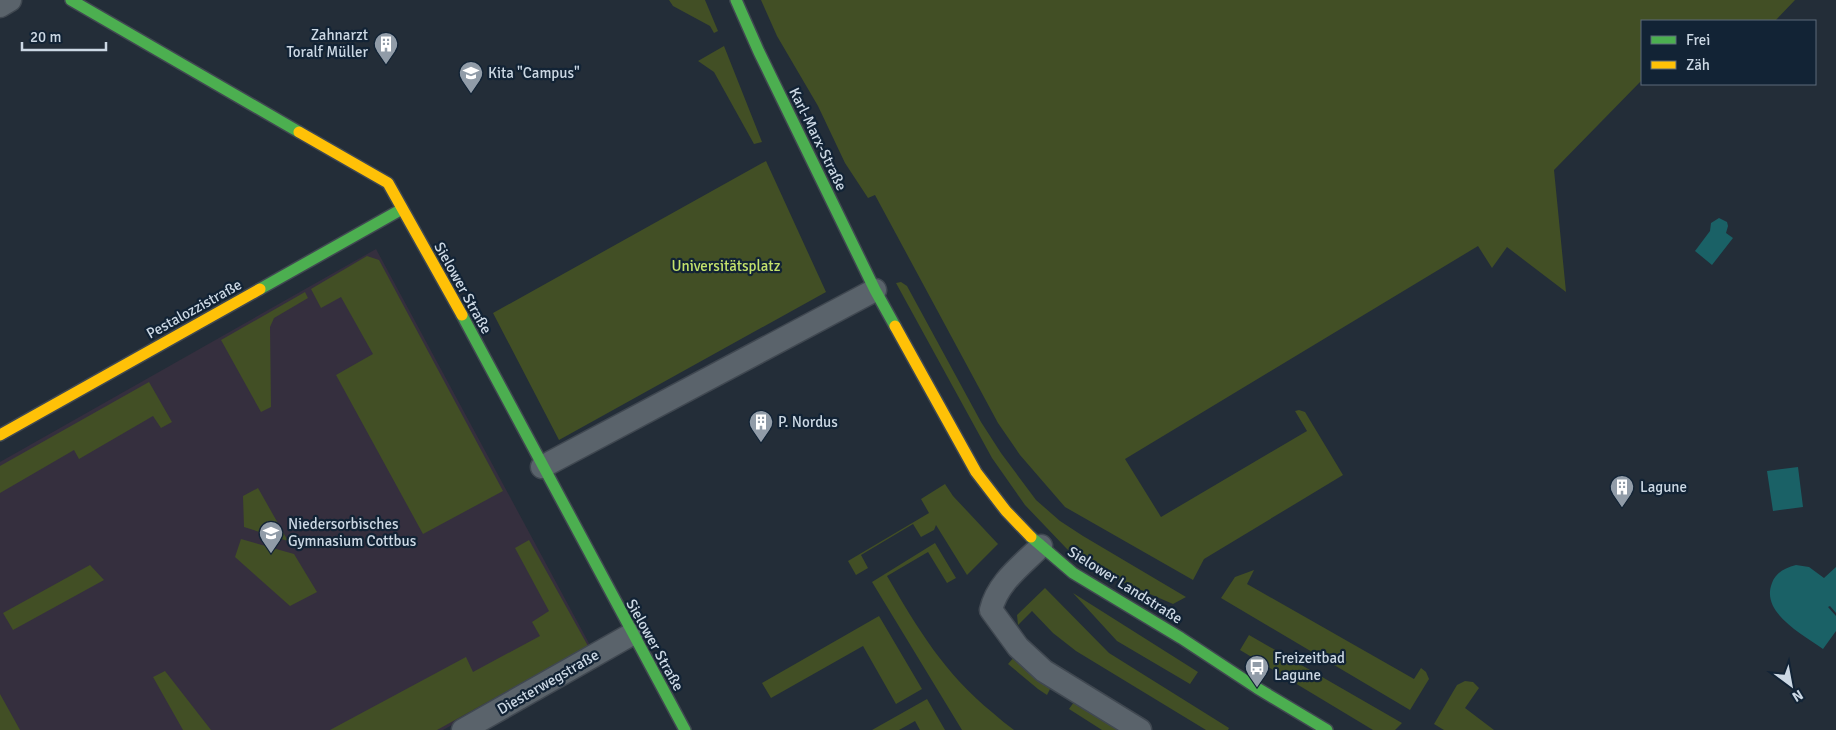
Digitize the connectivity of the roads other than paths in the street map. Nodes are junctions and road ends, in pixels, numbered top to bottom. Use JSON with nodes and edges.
{"nodes":[{"id":1,"x":10,"y":0,"type":"edge"},
{"id":2,"x":71,"y":0,"type":"edge"},
{"id":3,"x":736,"y":0,"type":"edge"},
{"id":4,"x":0,"y":6,"type":"edge"},
{"id":5,"x":402,"y":209,"type":"junction"},
{"id":6,"x":875,"y":290,"type":"junction"},
{"id":7,"x":0,"y":435,"type":"edge"},
{"id":8,"x":542,"y":467,"type":"junction"},
{"id":9,"x":1040,"y":546,"type":"junction"},
{"id":10,"x":632,"y":634,"type":"junction"},
{"id":11,"x":463,"y":730,"type":"edge"},
{"id":12,"x":685,"y":730,"type":"edge"},
{"id":13,"x":1140,"y":730,"type":"edge"},
{"id":14,"x":1327,"y":730,"type":"edge"}],
"edges":[{"from":1,"to":4,"type":"street"},
{"from":2,"to":5,"type":"street","name":"Sielower Straße"},
{"from":3,"to":6,"type":"street","name":"Karl-Marx-Straße"},
{"from":5,"to":7,"type":"street","name":"Pestalozzistraße"},
{"from":5,"to":8,"type":"street","name":"Sielower Straße"},
{"from":6,"to":8,"type":"street"},
{"from":6,"to":9,"type":"street","name":"Sielower Landstraße"},
{"from":8,"to":10,"type":"street","name":"Sielower Straße"},
{"from":9,"to":13,"type":"street"},
{"from":9,"to":14,"type":"street","name":"Sielower Landstraße"},
{"from":10,"to":11,"type":"street","name":"Diesterwegstraße"},
{"from":10,"to":12,"type":"street","name":"Sielower Straße"}]}
